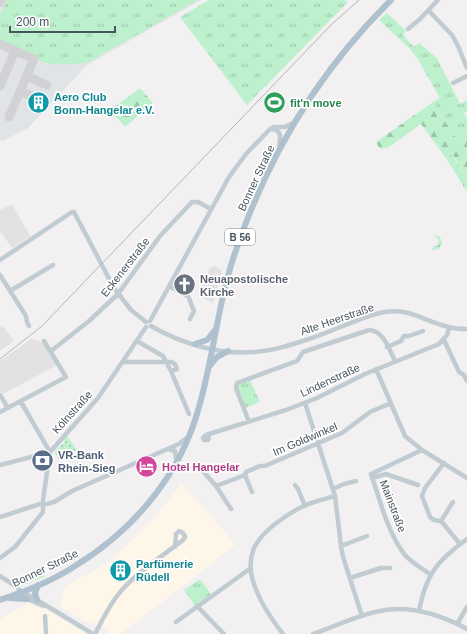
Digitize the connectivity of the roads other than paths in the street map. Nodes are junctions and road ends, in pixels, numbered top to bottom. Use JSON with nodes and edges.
{"nodes":[{"id":1,"x":391,"y":0,"type":"edge"},
{"id":2,"x":438,"y":0,"type":"edge"},
{"id":3,"x":428,"y":11,"type":"junction"},
{"id":4,"x":408,"y":29,"type":"dead end"},
{"id":5,"x":467,"y":68,"type":"edge"},
{"id":6,"x":467,"y":76,"type":"edge"},
{"id":7,"x":453,"y":83,"type":"dead end"},
{"id":8,"x":296,"y":121,"type":"junction"},
{"id":9,"x":270,"y":129,"type":"junction"},
{"id":10,"x":279,"y":151,"type":"junction"},
{"id":11,"x":211,"y":208,"type":"junction"},
{"id":12,"x":0,"y":260,"type":"edge"},
{"id":13,"x":53,"y":265,"type":"dead end"},
{"id":14,"x":0,"y":275,"type":"edge"},
{"id":15,"x":170,"y":286,"type":"junction"},
{"id":16,"x":10,"y":291,"type":"junction"},
{"id":17,"x":118,"y":294,"type":"junction"},
{"id":18,"x":190,"y":319,"type":"dead end"},
{"id":19,"x":148,"y":324,"type":"junction"},
{"id":20,"x":29,"y":326,"type":"dead end"},
{"id":21,"x":216,"y":328,"type":"junction"},
{"id":22,"x":449,"y":328,"type":"junction"},
{"id":23,"x":467,"y":329,"type":"edge"},
{"id":24,"x":423,"y":331,"type":"dead end"},
{"id":25,"x":444,"y":340,"type":"junction"},
{"id":26,"x":44,"y":341,"type":"dead end"},
{"id":27,"x":137,"y":341,"type":"junction"},
{"id":28,"x":195,"y":344,"type":"junction"},
{"id":29,"x":387,"y":346,"type":"junction"},
{"id":30,"x":212,"y":348,"type":"junction"},
{"id":31,"x":228,"y":351,"type":"junction"},
{"id":32,"x":50,"y":352,"type":"junction"},
{"id":33,"x":395,"y":361,"type":"junction"},
{"id":34,"x":123,"y":362,"type":"junction"},
{"id":35,"x":167,"y":362,"type":"junction"},
{"id":36,"x":208,"y":369,"type":"junction"},
{"id":37,"x":376,"y":369,"type":"junction"},
{"id":38,"x":466,"y":374,"type":"edge"},
{"id":39,"x":467,"y":381,"type":"edge"},
{"id":40,"x":0,"y":395,"type":"edge"},
{"id":41,"x":202,"y":395,"type":"junction"},
{"id":42,"x":21,"y":402,"type":"junction"},
{"id":43,"x":305,"y":403,"type":"junction"},
{"id":44,"x":391,"y":403,"type":"junction"},
{"id":45,"x":8,"y":408,"type":"junction"},
{"id":46,"x":0,"y":412,"type":"edge"},
{"id":47,"x":189,"y":414,"type":"dead end"},
{"id":48,"x":249,"y":422,"type":"junction"},
{"id":49,"x":209,"y":435,"type":"dead end"},
{"id":50,"x":185,"y":439,"type":"junction"},
{"id":51,"x":318,"y":442,"type":"junction"},
{"id":52,"x":166,"y":449,"type":"junction"},
{"id":53,"x":422,"y":450,"type":"junction"},
{"id":54,"x":50,"y":452,"type":"junction"},
{"id":55,"x":176,"y":458,"type":"junction"},
{"id":56,"x":444,"y":463,"type":"junction"},
{"id":57,"x":0,"y":465,"type":"edge"},
{"id":58,"x":202,"y":470,"type":"dead end"},
{"id":59,"x":245,"y":475,"type":"junction"},
{"id":60,"x":372,"y":478,"type":"junction"},
{"id":61,"x":467,"y":478,"type":"edge"},
{"id":62,"x":356,"y":481,"type":"dead end"},
{"id":63,"x":164,"y":483,"type":"junction"},
{"id":64,"x":295,"y":485,"type":"dead end"},
{"id":65,"x":418,"y":485,"type":"dead end"},
{"id":66,"x":216,"y":486,"type":"junction"},
{"id":67,"x":333,"y":489,"type":"junction"},
{"id":68,"x":252,"y":492,"type":"dead end"},
{"id":69,"x":335,"y":496,"type":"junction"},
{"id":70,"x":453,"y":502,"type":"dead end"},
{"id":71,"x":44,"y":504,"type":"junction"},
{"id":72,"x":305,"y":506,"type":"junction"},
{"id":73,"x":231,"y":509,"type":"dead end"},
{"id":74,"x":0,"y":517,"type":"edge"},
{"id":75,"x":441,"y":521,"type":"junction"},
{"id":76,"x":367,"y":536,"type":"dead end"},
{"id":77,"x":467,"y":539,"type":"edge"},
{"id":78,"x":460,"y":544,"type":"junction"},
{"id":79,"x":341,"y":546,"type":"junction"},
{"id":80,"x":175,"y":547,"type":"dead end"},
{"id":81,"x":0,"y":558,"type":"edge"},
{"id":82,"x":250,"y":568,"type":"junction"},
{"id":83,"x":390,"y":568,"type":"dead end"},
{"id":84,"x":430,"y":574,"type":"junction"},
{"id":85,"x":0,"y":576,"type":"edge"},
{"id":86,"x":350,"y":578,"type":"junction"},
{"id":87,"x":38,"y":585,"type":"junction"},
{"id":88,"x":21,"y":591,"type":"junction"},
{"id":89,"x":7,"y":598,"type":"junction"},
{"id":90,"x":27,"y":599,"type":"junction"},
{"id":91,"x":0,"y":600,"type":"edge"},
{"id":92,"x":38,"y":600,"type":"junction"},
{"id":93,"x":198,"y":607,"type":"junction"},
{"id":94,"x":467,"y":607,"type":"edge"},
{"id":95,"x":51,"y":608,"type":"junction"},
{"id":96,"x":419,"y":611,"type":"junction"},
{"id":97,"x":46,"y":616,"type":"dead end"},
{"id":98,"x":362,"y":616,"type":"junction"},
{"id":99,"x":176,"y":622,"type":"dead end"},
{"id":100,"x":457,"y":624,"type":"junction"},
{"id":101,"x":467,"y":629,"type":"edge"},
{"id":102,"x":46,"y":634,"type":"edge"},
{"id":103,"x":94,"y":634,"type":"edge"},
{"id":104,"x":224,"y":634,"type":"edge"},
{"id":105,"x":283,"y":634,"type":"edge"},
{"id":106,"x":313,"y":634,"type":"edge"}],
"edges":[{"from":1,"to":8,"type":"main road","name":"Bonner Straße","number":"B 56"},
{"from":2,"to":3,"type":"street"},
{"from":3,"to":4,"type":"street"},
{"from":3,"to":5,"type":"street"},
{"from":6,"to":7,"type":"street"},
{"from":8,"to":9,"type":"street"},
{"from":8,"to":10,"type":"main road","name":"Bonner Straße","number":"B 56"},
{"from":9,"to":10,"type":"street"},
{"from":9,"to":11,"type":"street","name":"Kölnstraße"},
{"from":10,"to":21,"type":"main road","name":"Bonner Straße","number":"B 56"},
{"from":11,"to":15,"type":"street","name":"Kölnstraße"},
{"from":11,"to":17,"type":"street","name":"Eckenerstraße"},
{"from":12,"to":17,"type":"street"},
{"from":13,"to":16,"type":"street"},
{"from":14,"to":16,"type":"street"},
{"from":15,"to":18,"type":"street"},
{"from":15,"to":19,"type":"street","name":"Kölnstraße"},
{"from":16,"to":20,"type":"street"},
{"from":17,"to":19,"type":"street"},
{"from":17,"to":32,"type":"street","name":"Eckenerstraße"},
{"from":19,"to":27,"type":"street","name":"Kölnstraße"},
{"from":19,"to":28,"type":"street"},
{"from":21,"to":28,"type":"main road"},
{"from":21,"to":30,"type":"main road","name":"Bonner Straße","number":"B 56"},
{"from":22,"to":23,"type":"street","name":"Alte Heerstraße"},
{"from":22,"to":25,"type":"street"},
{"from":22,"to":31,"type":"street","name":"Alte Heerstraße"},
{"from":24,"to":29,"type":"street"},
{"from":25,"to":33,"type":"street","name":"Lindenstraße"},
{"from":25,"to":38,"type":"street"},
{"from":26,"to":32,"type":"street"},
{"from":27,"to":34,"type":"street","name":"Kölnstraße"},
{"from":27,"to":35,"type":"street"},
{"from":28,"to":30,"type":"street"},
{"from":29,"to":33,"type":"street"},
{"from":29,"to":48,"type":"street"},
{"from":30,"to":31,"type":"street","name":"Alte Heerstraße"},
{"from":30,"to":36,"type":"main road","name":"Bonner Straße","number":"B 56"},
{"from":31,"to":36,"type":"main road"},
{"from":32,"to":42,"type":"street"},
{"from":33,"to":37,"type":"street","name":"Lindenstraße"},
{"from":34,"to":35,"type":"street"},
{"from":34,"to":54,"type":"street","name":"Kölnstraße"},
{"from":35,"to":47,"type":"street"},
{"from":36,"to":41,"type":"main road","name":"Bonner Straße","number":"B 56"},
{"from":37,"to":43,"type":"street","name":"Lindenstraße"},
{"from":37,"to":44,"type":"street"},
{"from":38,"to":39,"type":"street"},
{"from":40,"to":45,"type":"street"},
{"from":41,"to":50,"type":"main road","name":"Bonner Straße","number":"B 56"},
{"from":41,"to":63,"type":"main road","name":"Bonner Straße","number":"B 56"},
{"from":42,"to":45,"type":"street"},
{"from":42,"to":54,"type":"street"},
{"from":43,"to":48,"type":"street","name":"Lindenstraße"},
{"from":43,"to":51,"type":"street"},
{"from":44,"to":51,"type":"street","name":"Im Goldwinkel"},
{"from":44,"to":53,"type":"street"},
{"from":45,"to":46,"type":"street"},
{"from":48,"to":49,"type":"street","name":"Lindenstraße"},
{"from":50,"to":52,"type":"street"},
{"from":50,"to":55,"type":"main road","name":"Bonner Straße","number":"B 56"},
{"from":51,"to":59,"type":"street","name":"Im Goldwinkel"},
{"from":51,"to":67,"type":"street"},
{"from":52,"to":55,"type":"street"},
{"from":52,"to":71,"type":"street"},
{"from":53,"to":56,"type":"street"},
{"from":53,"to":60,"type":"street","name":"Mainstraße"},
{"from":54,"to":57,"type":"street"},
{"from":54,"to":71,"type":"street"},
{"from":55,"to":63,"type":"main road","name":"Bonner Straße","number":"B 56"},
{"from":56,"to":61,"type":"street"},
{"from":56,"to":75,"type":"street"},
{"from":58,"to":66,"type":"street"},
{"from":59,"to":66,"type":"street","name":"Im Goldwinkel"},
{"from":59,"to":68,"type":"street"},
{"from":60,"to":65,"type":"street","name":"Mainstraße"},
{"from":60,"to":84,"type":"street","name":"Mainstraße"},
{"from":62,"to":67,"type":"street"},
{"from":63,"to":87,"type":"main road","name":"Bonner Straße","number":"B 56"},
{"from":64,"to":72,"type":"street"},
{"from":66,"to":73,"type":"street"},
{"from":67,"to":69,"type":"street"},
{"from":69,"to":72,"type":"street"},
{"from":69,"to":79,"type":"street"},
{"from":70,"to":75,"type":"street"},
{"from":71,"to":74,"type":"street"},
{"from":71,"to":81,"type":"street"},
{"from":72,"to":82,"type":"street"},
{"from":75,"to":78,"type":"street"},
{"from":76,"to":79,"type":"street"},
{"from":77,"to":78,"type":"street"},
{"from":78,"to":84,"type":"street"},
{"from":79,"to":86,"type":"street"},
{"from":80,"to":103,"type":"street"},
{"from":82,"to":93,"type":"street"},
{"from":82,"to":105,"type":"street"},
{"from":83,"to":86,"type":"street"},
{"from":84,"to":96,"type":"street"},
{"from":85,"to":88,"type":"street"},
{"from":86,"to":98,"type":"street"},
{"from":87,"to":88,"type":"main road","name":"Bonner Straße","number":"B 56"},
{"from":87,"to":92,"type":"main road"},
{"from":88,"to":89,"type":"main road","name":"Bonner Straße","number":"B 56"},
{"from":88,"to":90,"type":"street"},
{"from":88,"to":92,"type":"street"},
{"from":89,"to":90,"type":"main road"},
{"from":89,"to":91,"type":"main road","name":"Bonner Straße","number":"B 56"},
{"from":90,"to":95,"type":"street"},
{"from":92,"to":95,"type":"street"},
{"from":93,"to":99,"type":"street"},
{"from":93,"to":104,"type":"street"},
{"from":94,"to":100,"type":"street"},
{"from":95,"to":103,"type":"street"},
{"from":96,"to":98,"type":"street"},
{"from":96,"to":100,"type":"street"},
{"from":97,"to":102,"type":"street"},
{"from":98,"to":106,"type":"street"},
{"from":100,"to":101,"type":"street"}]}
